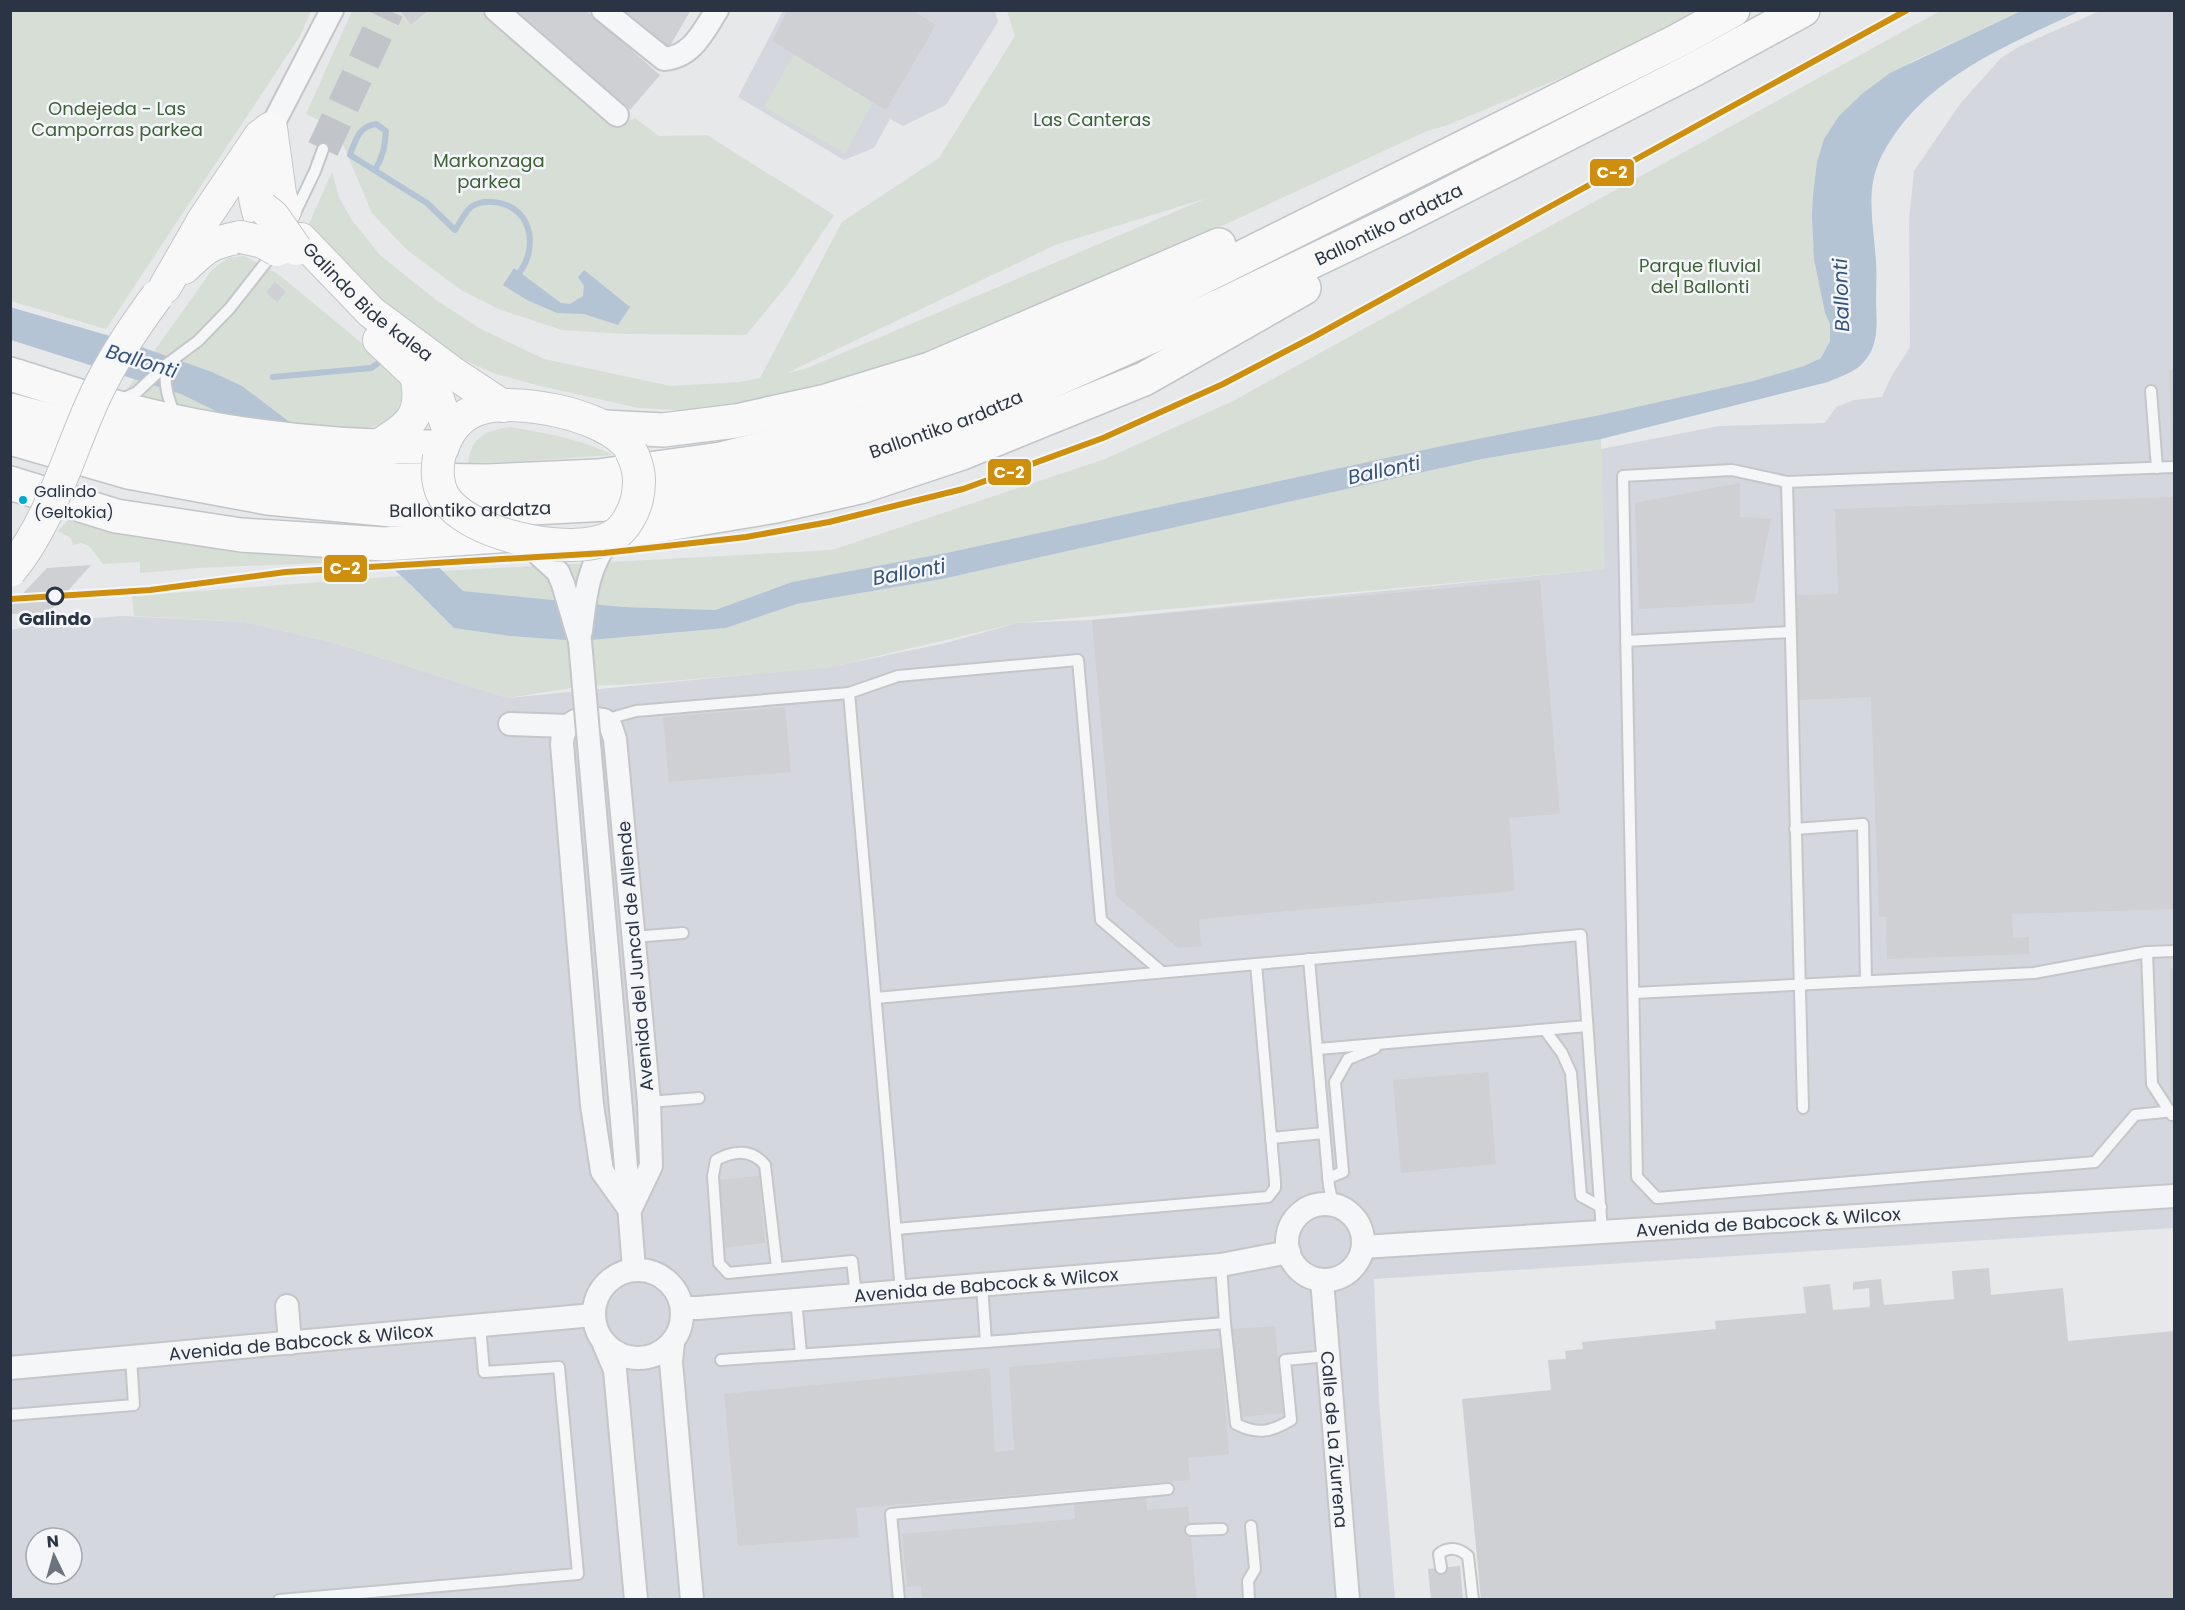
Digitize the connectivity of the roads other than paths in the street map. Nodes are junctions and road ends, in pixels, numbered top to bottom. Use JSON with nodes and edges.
{"nodes":[{"id":1,"x":332,"y":10,"type":"edge"},
{"id":2,"x":496,"y":10,"type":"edge"},
{"id":3,"x":603,"y":10,"type":"edge"},
{"id":4,"x":717,"y":10,"type":"edge"},
{"id":5,"x":1734,"y":10,"type":"edge"},
{"id":6,"x":1803,"y":10,"type":"edge"},
{"id":7,"x":617,"y":115,"type":"dead end"},
{"id":8,"x":266,"y":132,"type":"junction"},
{"id":9,"x":323,"y":149,"type":"tunnel mouth"},
{"id":10,"x":1403,"y":176,"type":"junction"},
{"id":11,"x":255,"y":217,"type":"junction"},
{"id":12,"x":1402,"y":218,"type":"junction"},
{"id":13,"x":204,"y":219,"type":"junction"},
{"id":14,"x":291,"y":250,"type":"junction"},
{"id":15,"x":161,"y":292,"type":"junction"},
{"id":16,"x":167,"y":364,"type":"junction"},
{"id":17,"x":10,"y":374,"type":"edge"},
{"id":18,"x":416,"y":375,"type":"junction"},
{"id":19,"x":2151,"y":391,"type":"dead end"},
{"id":20,"x":123,"y":398,"type":"junction"},
{"id":21,"x":503,"y":406,"type":"junction"},
{"id":22,"x":10,"y":410,"type":"edge"},
{"id":23,"x":179,"y":422,"type":"junction"},
{"id":24,"x":605,"y":427,"type":"junction"},
{"id":25,"x":10,"y":438,"type":"edge"},
{"id":26,"x":443,"y":445,"type":"junction"},
{"id":27,"x":362,"y":446,"type":"junction"},
{"id":28,"x":2175,"y":467,"type":"edge"},
{"id":29,"x":2157,"y":468,"type":"junction"},
{"id":30,"x":1787,"y":482,"type":"junction"},
{"id":31,"x":10,"y":483,"type":"edge"},
{"id":32,"x":615,"y":535,"type":"junction"},
{"id":33,"x":517,"y":537,"type":"junction"},
{"id":34,"x":10,"y":571,"type":"edge"},
{"id":35,"x":1790,"y":632,"type":"junction"},
{"id":36,"x":580,"y":641,"type":"junction"},
{"id":37,"x":1626,"y":641,"type":"junction"},
{"id":38,"x":849,"y":693,"type":"junction"},
{"id":39,"x":604,"y":720,"type":"junction"},
{"id":40,"x":510,"y":724,"type":"dead end"},
{"id":41,"x":568,"y":726,"type":"junction"},
{"id":42,"x":1795,"y":829,"type":"junction"},
{"id":43,"x":683,"y":933,"type":"dead end"},
{"id":44,"x":634,"y":937,"type":"junction"},
{"id":45,"x":2175,"y":951,"type":"edge"},
{"id":46,"x":2147,"y":952,"type":"junction"},
{"id":47,"x":1309,"y":959,"type":"junction"},
{"id":48,"x":1256,"y":964,"type":"junction"},
{"id":49,"x":1162,"y":972,"type":"junction"},
{"id":50,"x":1866,"y":981,"type":"junction"},
{"id":51,"x":1799,"y":984,"type":"junction"},
{"id":52,"x":1635,"y":993,"type":"junction"},
{"id":53,"x":876,"y":998,"type":"junction"},
{"id":54,"x":1587,"y":1026,"type":"junction"},
{"id":55,"x":1545,"y":1030,"type":"junction"},
{"id":56,"x":1384,"y":1044,"type":"junction"},
{"id":57,"x":1318,"y":1049,"type":"junction"},
{"id":58,"x":699,"y":1098,"type":"dead end"},
{"id":59,"x":649,"y":1102,"type":"junction"},
{"id":60,"x":1803,"y":1108,"type":"dead end"},
{"id":61,"x":2173,"y":1113,"type":"edge"},
{"id":62,"x":1324,"y":1133,"type":"junction"},
{"id":63,"x":1271,"y":1138,"type":"junction"},
{"id":64,"x":1328,"y":1178,"type":"junction"},
{"id":65,"x":2175,"y":1196,"type":"edge"},
{"id":66,"x":1333,"y":1204,"type":"junction"},
{"id":67,"x":1600,"y":1207,"type":"junction"},
{"id":68,"x":630,"y":1210,"type":"junction"},
{"id":69,"x":896,"y":1228,"type":"junction"},
{"id":70,"x":1602,"y":1232,"type":"junction"},
{"id":71,"x":1363,"y":1247,"type":"junction"},
{"id":72,"x":1288,"y":1252,"type":"junction"},
{"id":73,"x":1221,"y":1265,"type":"junction"},
{"id":74,"x":777,"y":1268,"type":"junction"},
{"id":75,"x":634,"y":1269,"type":"junction"},
{"id":76,"x":1322,"y":1280,"type":"junction"},
{"id":77,"x":982,"y":1285,"type":"junction"},
{"id":78,"x":901,"y":1292,"type":"junction"},
{"id":79,"x":856,"y":1295,"type":"junction"},
{"id":80,"x":796,"y":1299,"type":"junction"},
{"id":81,"x":287,"y":1306,"type":"dead end"},
{"id":82,"x":683,"y":1308,"type":"junction"},
{"id":83,"x":593,"y":1316,"type":"junction"},
{"id":84,"x":1225,"y":1323,"type":"junction"},
{"id":85,"x":480,"y":1326,"type":"junction"},
{"id":86,"x":673,"y":1342,"type":"junction"},
{"id":87,"x":986,"y":1342,"type":"junction"},
{"id":88,"x":290,"y":1343,"type":"junction"},
{"id":89,"x":604,"y":1344,"type":"junction"},
{"id":90,"x":801,"y":1354,"type":"junction"},
{"id":91,"x":1328,"y":1356,"type":"junction"},
{"id":92,"x":131,"y":1357,"type":"junction"},
{"id":93,"x":721,"y":1360,"type":"dead end"},
{"id":94,"x":10,"y":1368,"type":"edge"},
{"id":95,"x":10,"y":1415,"type":"edge"},
{"id":96,"x":1168,"y":1489,"type":"dead end"},
{"id":97,"x":1251,"y":1526,"type":"dead end"},
{"id":98,"x":1222,"y":1529,"type":"dead end"},
{"id":99,"x":1191,"y":1530,"type":"dead end"},
{"id":100,"x":1441,"y":1568,"type":"dead end"},
{"id":101,"x":279,"y":1599,"type":"edge"},
{"id":102,"x":636,"y":1599,"type":"edge"},
{"id":103,"x":692,"y":1599,"type":"edge"},
{"id":104,"x":899,"y":1599,"type":"edge"},
{"id":105,"x":1249,"y":1599,"type":"edge"},
{"id":106,"x":1348,"y":1599,"type":"edge"},
{"id":107,"x":1473,"y":1599,"type":"edge"}],
"edges":[{"from":1,"to":8,"type":"street"},
{"from":2,"to":7,"type":"street"},
{"from":3,"to":4,"type":"street"},
{"from":5,"to":10,"type":"main road","name":"Ballontiko ardatza"},
{"from":6,"to":12,"type":"main road","name":"Ballontiko ardatza"},
{"from":8,"to":11,"type":"street"},
{"from":8,"to":13,"type":"street"},
{"from":8,"to":14,"type":"street","name":"Galindo Bide kalea"},
{"from":9,"to":16,"type":"lane"},
{"from":10,"to":22,"type":"main road","name":"Ballontiko ardatza"},
{"from":10,"to":24,"type":"main road"},
{"from":11,"to":13,"type":"street"},
{"from":11,"to":14,"type":"street","name":"Galindo Bide kalea","bridge":true},
{"from":11,"to":15,"type":"street"},
{"from":12,"to":25,"type":"main road","name":"Ballontiko ardatza"},
{"from":12,"to":32,"type":"main road"},
{"from":13,"to":15,"type":"street"},
{"from":14,"to":18,"type":"street","name":"Galindo Bide kalea"},
{"from":14,"to":21,"type":"street","name":"Galindo Bide kalea"},
{"from":15,"to":34,"type":"street","bridge":true},
{"from":16,"to":20,"type":"lane"},
{"from":16,"to":23,"type":"lane"},
{"from":17,"to":20,"type":"main road"},
{"from":18,"to":26,"type":"street","name":"Galindo Bide kalea"},
{"from":18,"to":27,"type":"street"},
{"from":19,"to":29,"type":"lane"},
{"from":20,"to":23,"type":"main road"},
{"from":21,"to":24,"type":"street"},
{"from":21,"to":26,"type":"street"},
{"from":23,"to":27,"type":"main road"},
{"from":24,"to":32,"type":"street","bridge":true},
{"from":26,"to":27,"type":"main road"},
{"from":26,"to":33,"type":"street","bridge":true},
{"from":28,"to":29,"type":"lane"},
{"from":29,"to":30,"type":"lane"},
{"from":30,"to":35,"type":"lane"},
{"from":30,"to":37,"type":"lane"},
{"from":31,"to":33,"type":"main road","bridge":true},
{"from":32,"to":33,"type":"street","bridge":true},
{"from":32,"to":36,"type":"street"},
{"from":33,"to":36,"type":"street"},
{"from":35,"to":37,"type":"lane"},
{"from":35,"to":42,"type":"lane"},
{"from":36,"to":68,"type":"street","name":"Avenida del Juncal de Allende","bridge":true},
{"from":37,"to":52,"type":"lane"},
{"from":38,"to":39,"type":"lane"},
{"from":38,"to":49,"type":"lane"},
{"from":38,"to":53,"type":"lane"},
{"from":39,"to":41,"type":"street"},
{"from":39,"to":44,"type":"street","name":"Avenida del Juncal de Allende"},
{"from":40,"to":41,"type":"street"},
{"from":41,"to":68,"type":"street"},
{"from":42,"to":50,"type":"lane"},
{"from":42,"to":51,"type":"lane"},
{"from":43,"to":44,"type":"lane"},
{"from":44,"to":59,"type":"street","name":"Avenida del Juncal de Allende"},
{"from":45,"to":46,"type":"lane"},
{"from":46,"to":50,"type":"lane"},
{"from":46,"to":61,"type":"lane"},
{"from":47,"to":48,"type":"lane"},
{"from":47,"to":54,"type":"lane"},
{"from":47,"to":57,"type":"lane"},
{"from":48,"to":49,"type":"lane"},
{"from":48,"to":63,"type":"lane"},
{"from":49,"to":53,"type":"lane"},
{"from":50,"to":51,"type":"lane"},
{"from":51,"to":52,"type":"lane"},
{"from":51,"to":60,"type":"lane"},
{"from":52,"to":61,"type":"lane"},
{"from":53,"to":69,"type":"lane"},
{"from":54,"to":55,"type":"lane"},
{"from":54,"to":67,"type":"lane"},
{"from":55,"to":56,"type":"lane"},
{"from":55,"to":67,"type":"lane"},
{"from":56,"to":57,"type":"lane"},
{"from":56,"to":64,"type":"lane"},
{"from":57,"to":62,"type":"lane"},
{"from":58,"to":59,"type":"lane"},
{"from":59,"to":68,"type":"street","name":"Avenida del Juncal de Allende"},
{"from":62,"to":63,"type":"lane"},
{"from":62,"to":64,"type":"lane"},
{"from":63,"to":69,"type":"lane"},
{"from":64,"to":66,"type":"lane"},
{"from":65,"to":70,"type":"street","name":"Avenida de Babcock & Wilcox"},
{"from":66,"to":71,"type":"street"},
{"from":66,"to":72,"type":"street"},
{"from":67,"to":70,"type":"lane"},
{"from":68,"to":75,"type":"street","name":"Avenida del Juncal de Allende"},
{"from":69,"to":78,"type":"lane"},
{"from":70,"to":71,"type":"street","name":"Avenida de Babcock & Wilcox"},
{"from":71,"to":76,"type":"street"},
{"from":72,"to":73,"type":"street","name":"Avenida de Babcock & Wilcox"},
{"from":72,"to":76,"type":"street"},
{"from":73,"to":77,"type":"street","name":"Avenida de Babcock & Wilcox"},
{"from":73,"to":84,"type":"lane"},
{"from":74,"to":74,"type":"lane"},
{"from":74,"to":79,"type":"lane"},
{"from":75,"to":82,"type":"street"},
{"from":75,"to":83,"type":"street"},
{"from":76,"to":91,"type":"street","name":"Calle de La Ziurrena"},
{"from":77,"to":78,"type":"street","name":"Avenida de Babcock & Wilcox"},
{"from":77,"to":87,"type":"lane"},
{"from":78,"to":79,"type":"street","name":"Avenida de Babcock & Wilcox"},
{"from":79,"to":80,"type":"street","name":"Avenida de Babcock & Wilcox"},
{"from":80,"to":82,"type":"street","name":"Avenida de Babcock & Wilcox"},
{"from":80,"to":90,"type":"lane"},
{"from":81,"to":88,"type":"street"},
{"from":82,"to":86,"type":"street"},
{"from":83,"to":85,"type":"street","name":"Avenida de Babcock & Wilcox"},
{"from":83,"to":89,"type":"street"},
{"from":84,"to":87,"type":"lane"},
{"from":84,"to":91,"type":"lane"},
{"from":85,"to":88,"type":"street","name":"Avenida de Babcock & Wilcox"},
{"from":85,"to":101,"type":"lane"},
{"from":86,"to":89,"type":"street"},
{"from":86,"to":103,"type":"street"},
{"from":87,"to":90,"type":"lane"},
{"from":88,"to":92,"type":"street","name":"Avenida de Babcock & Wilcox"},
{"from":89,"to":102,"type":"street"},
{"from":90,"to":93,"type":"lane"},
{"from":91,"to":106,"type":"street","name":"Calle de La Ziurrena"},
{"from":92,"to":94,"type":"street","name":"Avenida de Babcock & Wilcox"},
{"from":92,"to":95,"type":"lane"},
{"from":96,"to":104,"type":"lane"},
{"from":97,"to":105,"type":"lane"},
{"from":98,"to":99,"type":"lane"},
{"from":100,"to":107,"type":"lane"}]}
